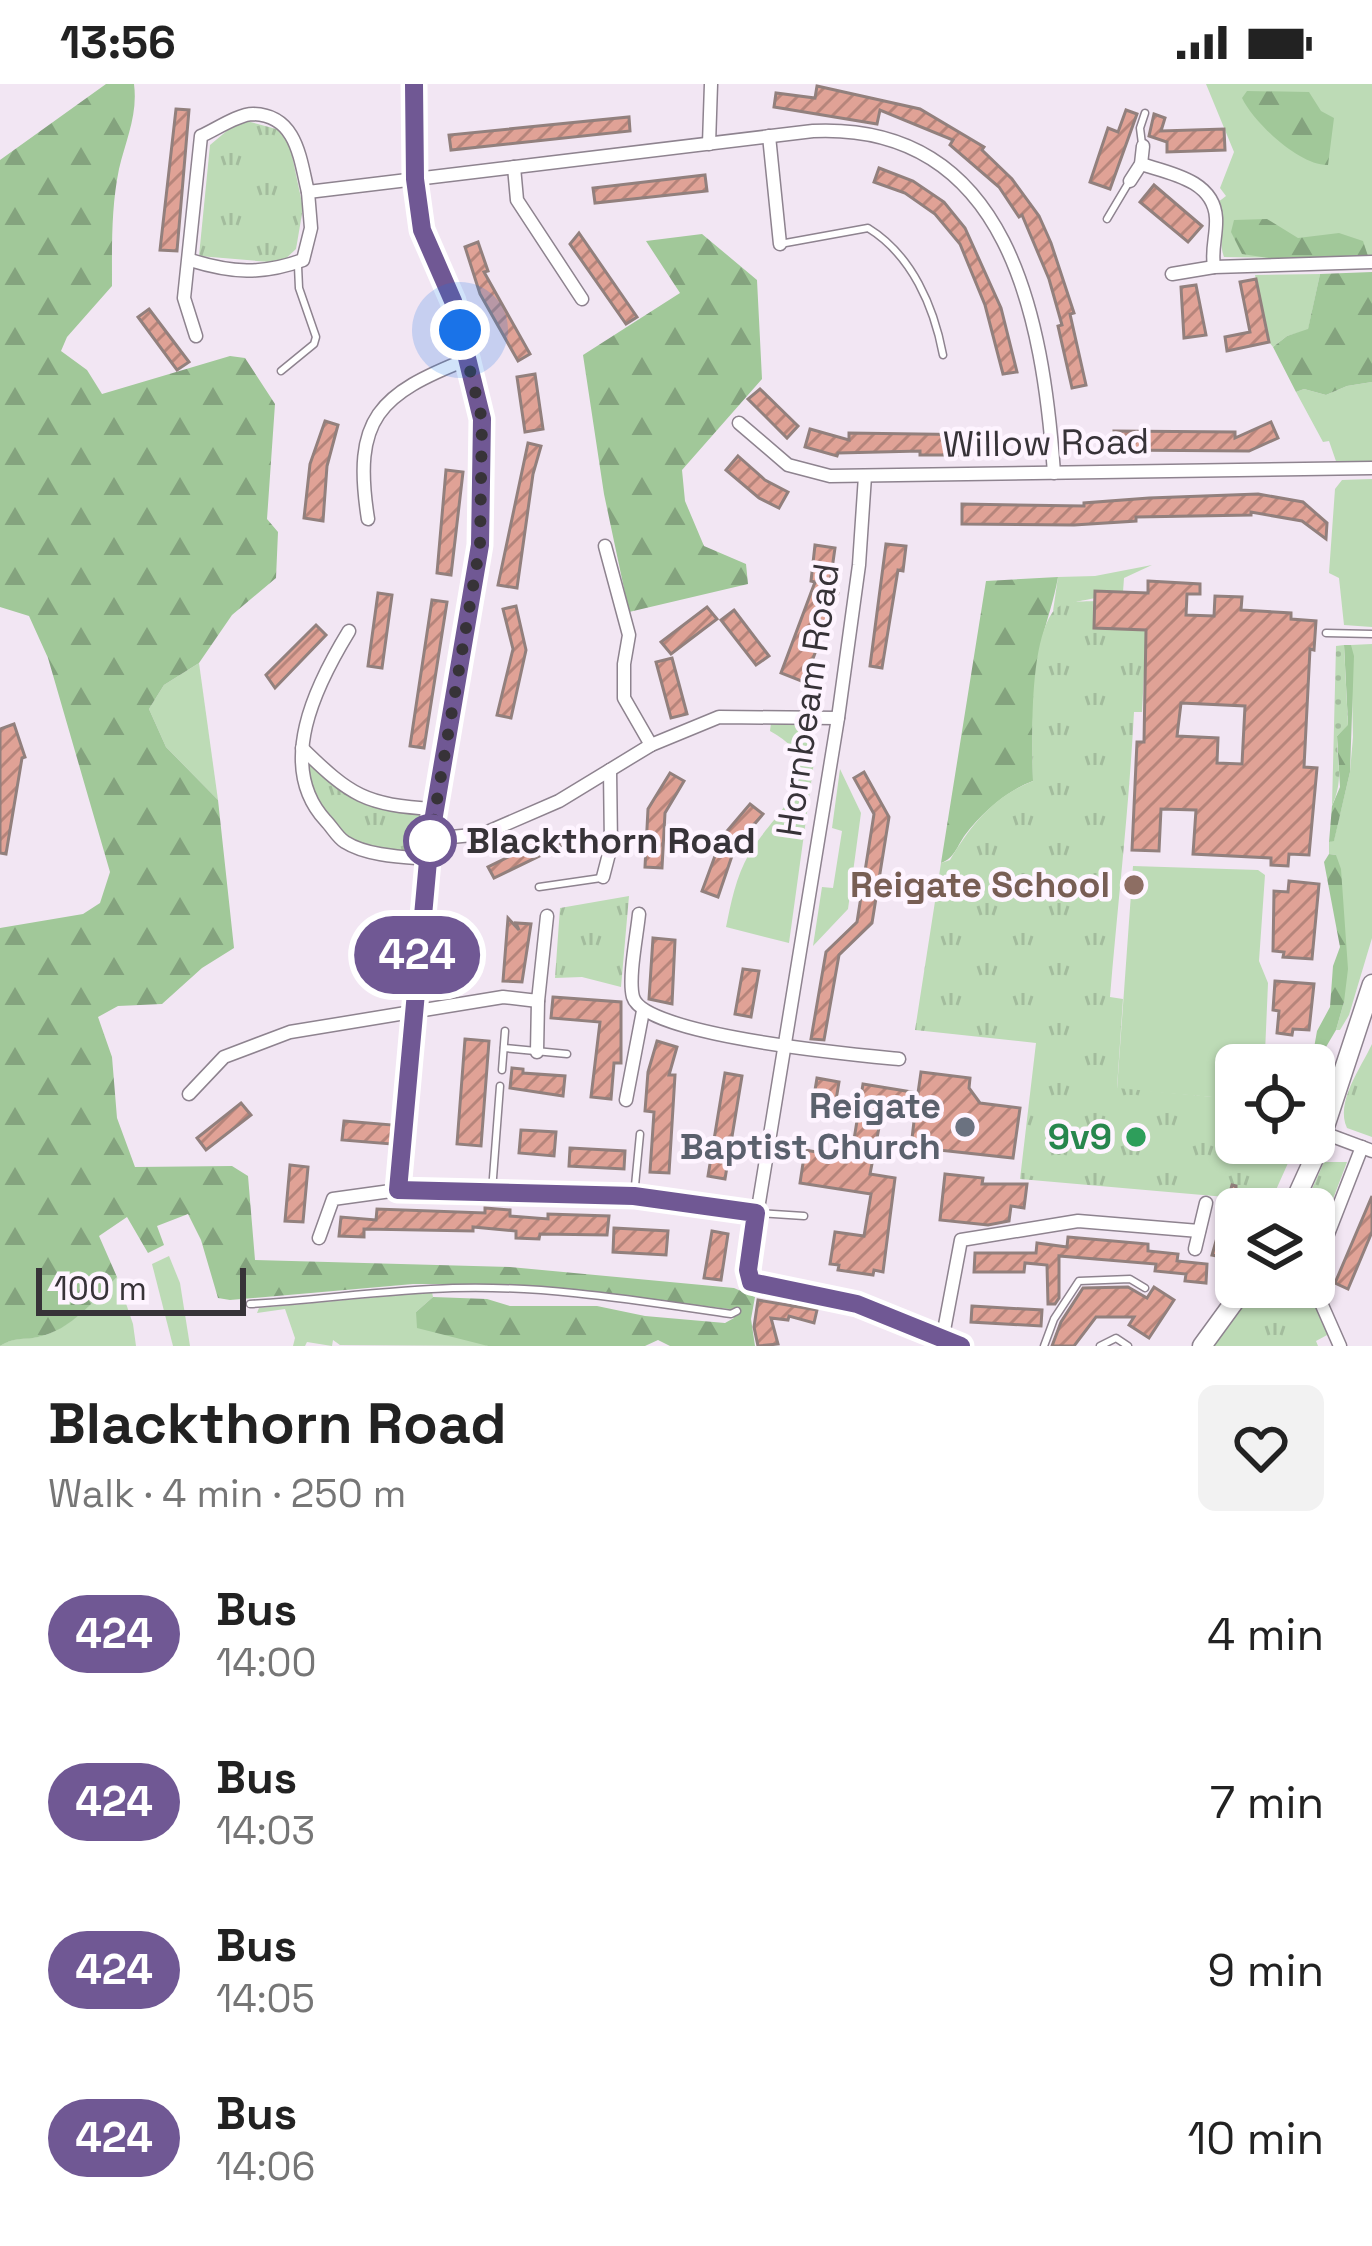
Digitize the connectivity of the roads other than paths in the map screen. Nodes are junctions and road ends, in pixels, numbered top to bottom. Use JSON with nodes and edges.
{"nodes":[{"id":1,"x":414,"y":84,"type":"edge"},
{"id":2,"x":712,"y":84,"type":"edge"},
{"id":3,"x":1145,"y":113,"type":"dead end"},
{"id":4,"x":769,"y":136,"type":"junction"},
{"id":5,"x":710,"y":144,"type":"junction"},
{"id":6,"x":1143,"y":146,"type":"joint"},
{"id":7,"x":1141,"y":164,"type":"junction"},
{"id":8,"x":514,"y":167,"type":"junction"},
{"id":9,"x":415,"y":179,"type":"junction"},
{"id":10,"x":1130,"y":181,"type":"joint"},
{"id":11,"x":308,"y":192,"type":"junction"},
{"id":12,"x":1107,"y":219,"type":"dead end"},
{"id":13,"x":780,"y":244,"type":"joint"},
{"id":14,"x":190,"y":260,"type":"junction"},
{"id":15,"x":298,"y":262,"type":"junction"},
{"id":16,"x":1372,"y":262,"type":"edge"},
{"id":17,"x":1214,"y":267,"type":"junction"},
{"id":18,"x":1172,"y":274,"type":"dead end"},
{"id":19,"x":582,"y":299,"type":"dead end"},
{"id":20,"x":196,"y":336,"type":"dead end"},
{"id":21,"x":943,"y":355,"type":"dead end"},
{"id":22,"x":468,"y":359,"type":"junction"},
{"id":23,"x":281,"y":371,"type":"dead end"},
{"id":24,"x":739,"y":423,"type":"dead end"},
{"id":25,"x":1372,"y":468,"type":"edge"},
{"id":26,"x":1054,"y":473,"type":"junction"},
{"id":27,"x":865,"y":476,"type":"junction"},
{"id":28,"x":368,"y":519,"type":"dead end"},
{"id":29,"x":605,"y":546,"type":"dead end"},
{"id":30,"x":349,"y":632,"type":"dead end"},
{"id":31,"x":1327,"y":633,"type":"dead end"},
{"id":32,"x":1372,"y":634,"type":"edge"},
{"id":33,"x":838,"y":718,"type":"junction"},
{"id":34,"x":651,"y":745,"type":"junction"},
{"id":35,"x":302,"y":748,"type":"junction"},
{"id":36,"x":610,"y":770,"type":"junction"},
{"id":37,"x":435,"y":809,"type":"junction"},
{"id":38,"x":430,"y":839,"type":"junction"},
{"id":39,"x":428,"y":859,"type":"junction"},
{"id":40,"x":602,"y":877,"type":"joint"},
{"id":41,"x":539,"y":887,"type":"dead end"},
{"id":42,"x":639,"y":914,"type":"dead end"},
{"id":43,"x":547,"y":916,"type":"dead end"},
{"id":44,"x":1372,"y":984,"type":"edge"},
{"id":45,"x":538,"y":1001,"type":"junction"},
{"id":46,"x":413,"y":1011,"type":"junction"},
{"id":47,"x":643,"y":1011,"type":"junction"},
{"id":48,"x":505,"y":1031,"type":"dead end"},
{"id":49,"x":782,"y":1046,"type":"junction"},
{"id":50,"x":503,"y":1048,"type":"junction"},
{"id":51,"x":537,"y":1052,"type":"junction"},
{"id":52,"x":567,"y":1054,"type":"dead end"},
{"id":53,"x":899,"y":1060,"type":"dead end"},
{"id":54,"x":502,"y":1070,"type":"dead end"},
{"id":55,"x":500,"y":1086,"type":"dead end"},
{"id":56,"x":189,"y":1094,"type":"dead end"},
{"id":57,"x":1335,"y":1099,"type":"edge"},
{"id":58,"x":626,"y":1100,"type":"dead end"},
{"id":59,"x":640,"y":1134,"type":"dead end"},
{"id":60,"x":1335,"y":1137,"type":"edge"},
{"id":61,"x":1367,"y":1149,"type":"edge"},
{"id":62,"x":398,"y":1190,"type":"junction"},
{"id":63,"x":492,"y":1191,"type":"junction"},
{"id":64,"x":634,"y":1196,"type":"junction"},
{"id":65,"x":1206,"y":1203,"type":"dead end"},
{"id":66,"x":756,"y":1213,"type":"junction"},
{"id":67,"x":804,"y":1216,"type":"dead end"},
{"id":68,"x":1335,"y":1222,"type":"edge"},
{"id":69,"x":1199,"y":1231,"type":"junction"},
{"id":70,"x":319,"y":1238,"type":"dead end"},
{"id":71,"x":1195,"y":1249,"type":"dead end"},
{"id":72,"x":1145,"y":1288,"type":"dead end"},
{"id":73,"x":250,"y":1304,"type":"dead end"},
{"id":74,"x":1229,"y":1308,"type":"edge"},
{"id":75,"x":1323,"y":1308,"type":"edge"},
{"id":76,"x":737,"y":1311,"type":"dead end"},
{"id":77,"x":953,"y":1344,"type":"edge"},
{"id":78,"x":1045,"y":1346,"type":"edge"},
{"id":79,"x":1100,"y":1346,"type":"edge"},
{"id":80,"x":1128,"y":1346,"type":"edge"},
{"id":81,"x":1202,"y":1346,"type":"edge"},
{"id":82,"x":1340,"y":1346,"type":"edge"}],
"edges":[{"from":1,"to":9,"type":"street"},
{"from":2,"to":5,"type":"street"},
{"from":3,"to":6,"type":"lane"},
{"from":4,"to":5,"type":"street"},
{"from":4,"to":13,"type":"street"},
{"from":4,"to":26,"type":"street"},
{"from":5,"to":8,"type":"street"},
{"from":6,"to":7,"type":"street"},
{"from":7,"to":10,"type":"street"},
{"from":7,"to":17,"type":"street"},
{"from":8,"to":9,"type":"street"},
{"from":8,"to":19,"type":"street"},
{"from":9,"to":11,"type":"street"},
{"from":9,"to":22,"type":"street"},
{"from":10,"to":12,"type":"lane"},
{"from":11,"to":14,"type":"street"},
{"from":11,"to":15,"type":"street"},
{"from":13,"to":21,"type":"lane"},
{"from":14,"to":15,"type":"street"},
{"from":14,"to":20,"type":"street"},
{"from":15,"to":23,"type":"lane"},
{"from":16,"to":17,"type":"street"},
{"from":17,"to":18,"type":"street"},
{"from":22,"to":28,"type":"street"},
{"from":22,"to":37,"type":"street"},
{"from":24,"to":27,"type":"street","name":"Willow Road"},
{"from":25,"to":26,"type":"street","name":"Willow Road"},
{"from":26,"to":27,"type":"street","name":"Willow Road"},
{"from":27,"to":33,"type":"street","name":"Hornbeam Road"},
{"from":29,"to":34,"type":"street"},
{"from":30,"to":35,"type":"street"},
{"from":31,"to":32,"type":"lane"},
{"from":33,"to":34,"type":"street"},
{"from":33,"to":49,"type":"street","name":"Hornbeam Road"},
{"from":34,"to":36,"type":"street"},
{"from":35,"to":37,"type":"street"},
{"from":35,"to":39,"type":"street"},
{"from":36,"to":38,"type":"street"},
{"from":36,"to":40,"type":"street"},
{"from":37,"to":38,"type":"street"},
{"from":38,"to":39,"type":"street"},
{"from":39,"to":46,"type":"street"},
{"from":40,"to":41,"type":"lane"},
{"from":42,"to":47,"type":"street"},
{"from":43,"to":45,"type":"street"},
{"from":44,"to":57,"type":"main road"},
{"from":45,"to":46,"type":"street"},
{"from":45,"to":51,"type":"street"},
{"from":46,"to":56,"type":"street"},
{"from":46,"to":62,"type":"street"},
{"from":47,"to":49,"type":"street"},
{"from":47,"to":58,"type":"street"},
{"from":48,"to":50,"type":"lane"},
{"from":49,"to":53,"type":"street"},
{"from":49,"to":66,"type":"street","name":"Hornbeam Road"},
{"from":50,"to":51,"type":"lane"},
{"from":50,"to":54,"type":"lane"},
{"from":51,"to":52,"type":"lane"},
{"from":55,"to":63,"type":"lane"},
{"from":59,"to":64,"type":"lane"},
{"from":60,"to":61,"type":"street"},
{"from":61,"to":68,"type":"street"},
{"from":62,"to":63,"type":"street"},
{"from":62,"to":70,"type":"street"},
{"from":63,"to":64,"type":"street"},
{"from":64,"to":66,"type":"street"},
{"from":65,"to":69,"type":"street"},
{"from":66,"to":67,"type":"lane"},
{"from":66,"to":77,"type":"street","name":"Hornbeam Road"},
{"from":69,"to":71,"type":"street"},
{"from":69,"to":77,"type":"street"},
{"from":72,"to":78,"type":"lane"},
{"from":73,"to":76,"type":"lane"},
{"from":74,"to":81,"type":"main road"},
{"from":75,"to":82,"type":"street"},
{"from":79,"to":80,"type":"lane"}]}
